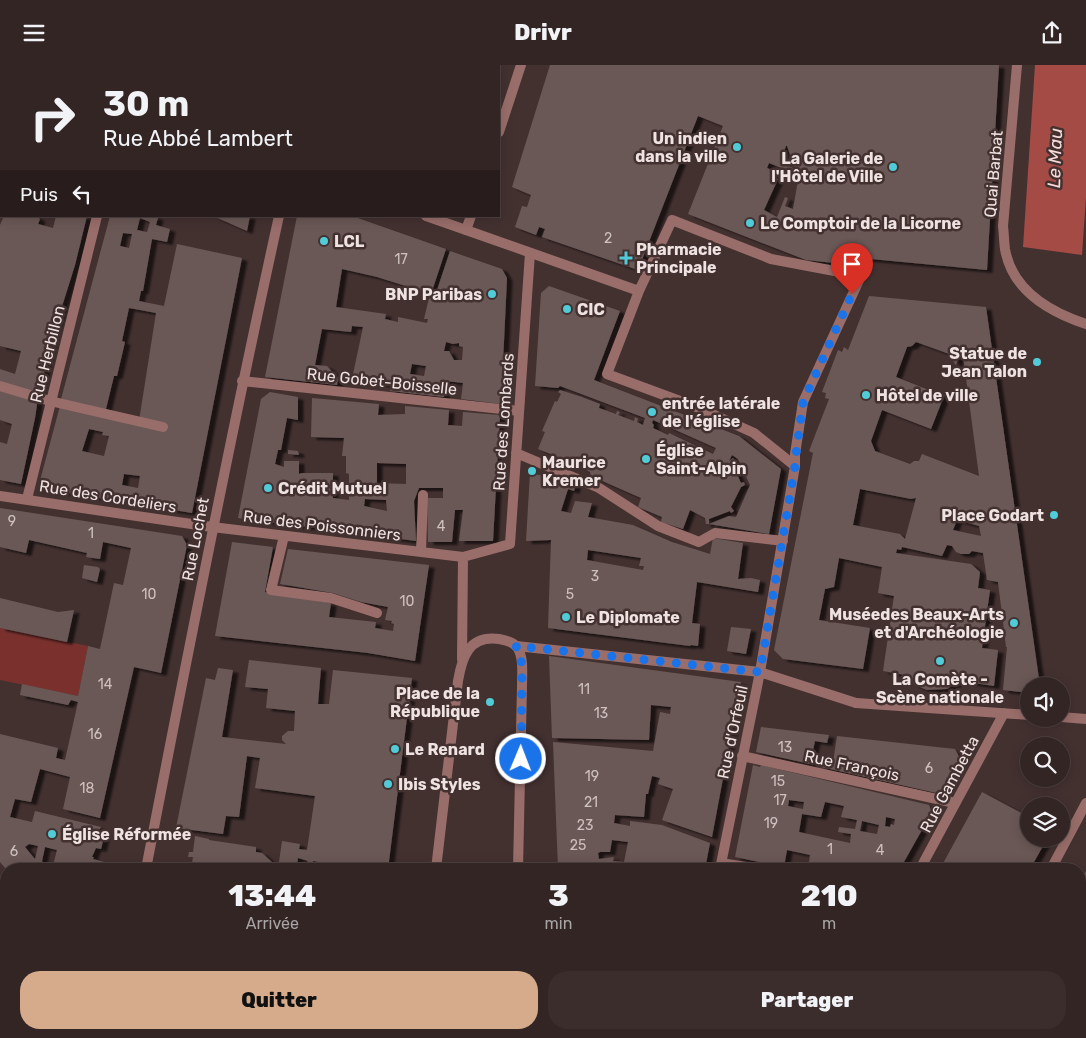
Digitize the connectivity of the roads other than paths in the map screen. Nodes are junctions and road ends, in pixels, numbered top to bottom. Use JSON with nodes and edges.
{"nodes":[{"id":1,"x":520,"y":65,"type":"edge"},
{"id":2,"x":1017,"y":65,"type":"edge"},
{"id":3,"x":500,"y":129,"type":"edge"},
{"id":4,"x":97,"y":217,"type":"edge"},
{"id":5,"x":279,"y":217,"type":"edge"},
{"id":6,"x":429,"y":217,"type":"edge"},
{"id":7,"x":471,"y":217,"type":"edge"},
{"id":8,"x":466,"y":230,"type":"junction"},
{"id":9,"x":530,"y":253,"type":"junction"},
{"id":10,"x":635,"y":290,"type":"junction"},
{"id":11,"x":1086,"y":324,"type":"edge"},
{"id":12,"x":242,"y":381,"type":"junction"},
{"id":13,"x":0,"y":386,"type":"edge"},
{"id":14,"x":50,"y":401,"type":"junction"},
{"id":15,"x":518,"y":411,"type":"junction"},
{"id":16,"x":163,"y":427,"type":"dead end"},
{"id":17,"x":516,"y":453,"type":"junction"},
{"id":18,"x":795,"y":466,"type":"junction"},
{"id":19,"x":423,"y":495,"type":"dead end"},
{"id":20,"x":0,"y":496,"type":"edge"},
{"id":21,"x":27,"y":499,"type":"junction"},
{"id":22,"x":212,"y":527,"type":"junction"},
{"id":23,"x":284,"y":536,"type":"junction"},
{"id":24,"x":783,"y":541,"type":"junction"},
{"id":25,"x":425,"y":552,"type":"junction"},
{"id":26,"x":463,"y":557,"type":"junction"},
{"id":27,"x":377,"y":613,"type":"dead end"},
{"id":28,"x":516,"y":646,"type":"junction"},
{"id":29,"x":462,"y":659,"type":"junction"},
{"id":30,"x":760,"y":672,"type":"junction"},
{"id":31,"x":1004,"y":713,"type":"junction"},
{"id":32,"x":1020,"y":714,"type":"edge"},
{"id":33,"x":1070,"y":718,"type":"edge"},
{"id":34,"x":1086,"y":719,"type":"edge"},
{"id":35,"x":742,"y":756,"type":"junction"},
{"id":36,"x":955,"y":803,"type":"junction"},
{"id":37,"x":1086,"y":803,"type":"edge"},
{"id":38,"x":147,"y":863,"type":"edge"},
{"id":39,"x":437,"y":863,"type":"edge"},
{"id":40,"x":518,"y":863,"type":"edge"},
{"id":41,"x":722,"y":863,"type":"edge"},
{"id":42,"x":923,"y":863,"type":"edge"},
{"id":43,"x":1054,"y":863,"type":"edge"}],
"edges":[{"from":1,"to":3,"type":"street"},
{"from":2,"to":11,"type":"street","name":"Quai Barbat"},
{"from":4,"to":14,"type":"street","name":"Rue Herbillon"},
{"from":5,"to":12,"type":"street","name":"Rue Lochet"},
{"from":6,"to":8,"type":"street"},
{"from":7,"to":8,"type":"street"},
{"from":8,"to":9,"type":"street"},
{"from":9,"to":10,"type":"street"},
{"from":9,"to":15,"type":"street","name":"Rue des Lombards"},
{"from":10,"to":18,"type":"street"},
{"from":10,"to":18,"type":"street","name":"Rue d'Orfeuil"},
{"from":12,"to":15,"type":"street","name":"Rue Gobet-Boisselle"},
{"from":12,"to":22,"type":"street","name":"Rue Lochet"},
{"from":13,"to":14,"type":"street"},
{"from":14,"to":16,"type":"street"},
{"from":14,"to":21,"type":"street","name":"Rue Herbillon"},
{"from":15,"to":17,"type":"street","name":"Rue des Lombards"},
{"from":17,"to":24,"type":"street"},
{"from":17,"to":26,"type":"street","name":"Rue des Lombards"},
{"from":18,"to":24,"type":"street","name":"Rue d'Orfeuil"},
{"from":19,"to":25,"type":"street"},
{"from":20,"to":21,"type":"street","name":"Rue des Cordeliers"},
{"from":21,"to":22,"type":"street","name":"Rue des Cordeliers"},
{"from":22,"to":23,"type":"street","name":"Rue des Poissonniers"},
{"from":22,"to":38,"type":"street","name":"Rue Lochet"},
{"from":23,"to":25,"type":"street","name":"Rue des Poissonniers"},
{"from":23,"to":27,"type":"street"},
{"from":24,"to":30,"type":"street","name":"Rue d'Orfeuil"},
{"from":25,"to":26,"type":"street"},
{"from":26,"to":29,"type":"street"},
{"from":28,"to":29,"type":"street"},
{"from":28,"to":30,"type":"street"},
{"from":28,"to":40,"type":"street"},
{"from":29,"to":39,"type":"street"},
{"from":30,"to":31,"type":"street"},
{"from":30,"to":35,"type":"street","name":"Rue d'Orfeuil"},
{"from":31,"to":32,"type":"street"},
{"from":31,"to":36,"type":"street","name":"Rue Gambetta"},
{"from":33,"to":34,"type":"street"},
{"from":35,"to":36,"type":"street","name":"Rue François"},
{"from":35,"to":41,"type":"street","name":"Rue d'Orfeuil"},
{"from":36,"to":42,"type":"street","name":"Rue Gambetta"},
{"from":37,"to":43,"type":"street"}]}
